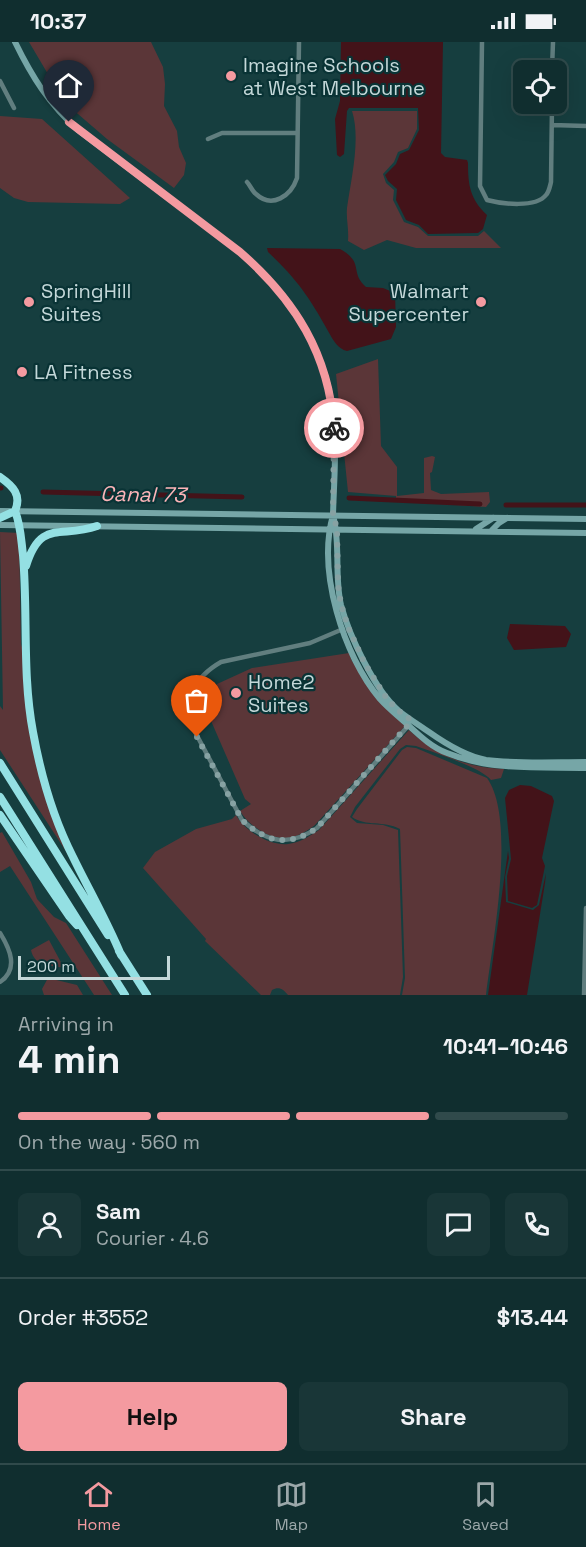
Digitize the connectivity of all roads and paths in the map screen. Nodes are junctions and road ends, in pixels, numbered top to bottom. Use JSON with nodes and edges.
{"nodes":[{"id":1,"x":14,"y":42,"type":"edge"},
{"id":2,"x":299,"y":42,"type":"edge"},
{"id":3,"x":482,"y":42,"type":"edge"},
{"id":4,"x":553,"y":42,"type":"edge"},
{"id":5,"x":552,"y":60,"type":"edge"},
{"id":6,"x":0,"y":81,"type":"edge"},
{"id":7,"x":14,"y":108,"type":"dead end"},
{"id":8,"x":552,"y":114,"type":"edge"},
{"id":9,"x":552,"y":125,"type":"junction"},
{"id":10,"x":586,"y":126,"type":"edge"},
{"id":11,"x":297,"y":133,"type":"junction"},
{"id":12,"x":208,"y":139,"type":"dead end"},
{"id":13,"x":247,"y":182,"type":"dead end"},
{"id":14,"x":0,"y":477,"type":"edge"},
{"id":15,"x":0,"y":511,"type":"edge"},
{"id":16,"x":15,"y":511,"type":"junction"},
{"id":17,"x":333,"y":514,"type":"junction"},
{"id":18,"x":0,"y":518,"type":"edge"},
{"id":19,"x":493,"y":518,"type":"junction"},
{"id":20,"x":508,"y":518,"type":"junction"},
{"id":21,"x":586,"y":519,"type":"edge"},
{"id":22,"x":0,"y":525,"type":"edge"},
{"id":23,"x":20,"y":525,"type":"junction"},
{"id":24,"x":97,"y":526,"type":"junction"},
{"id":25,"x":333,"y":529,"type":"junction"},
{"id":26,"x":473,"y":530,"type":"junction"},
{"id":27,"x":492,"y":530,"type":"junction"},
{"id":28,"x":586,"y":533,"type":"edge"},
{"id":29,"x":25,"y":570,"type":"junction"},
{"id":30,"x":343,"y":629,"type":"junction"},
{"id":31,"x":410,"y":722,"type":"junction"},
{"id":32,"x":586,"y":762,"type":"edge"},
{"id":33,"x":0,"y":763,"type":"edge"},
{"id":34,"x":586,"y":768,"type":"edge"},
{"id":35,"x":0,"y":797,"type":"edge"},
{"id":36,"x":0,"y":815,"type":"edge"},
{"id":37,"x":586,"y":908,"type":"edge"},
{"id":38,"x":585,"y":917,"type":"edge"},
{"id":39,"x":0,"y":933,"type":"edge"},
{"id":40,"x":92,"y":942,"type":"junction"},
{"id":41,"x":121,"y":955,"type":"junction"},
{"id":42,"x":0,"y":982,"type":"edge"},
{"id":43,"x":125,"y":995,"type":"edge"},
{"id":44,"x":147,"y":995,"type":"edge"},
{"id":45,"x":584,"y":995,"type":"edge"}],
"edges":[{"from":1,"to":17,"type":"street"},
{"from":2,"to":11,"type":"street"},
{"from":3,"to":9,"type":"street"},
{"from":4,"to":5,"type":"street"},
{"from":6,"to":7,"type":"street"},
{"from":8,"to":9,"type":"street"},
{"from":9,"to":10,"type":"street"},
{"from":11,"to":12,"type":"street"},
{"from":11,"to":13,"type":"street"},
{"from":14,"to":16,"type":"highway"},
{"from":15,"to":16,"type":"street"},
{"from":16,"to":17,"type":"street"},
{"from":16,"to":18,"type":"highway"},
{"from":16,"to":23,"type":"highway"},
{"from":17,"to":19,"type":"street"},
{"from":17,"to":25,"type":"street"},
{"from":19,"to":20,"type":"street"},
{"from":19,"to":26,"type":"street"},
{"from":20,"to":21,"type":"street"},
{"from":20,"to":27,"type":"street"},
{"from":22,"to":23,"type":"street"},
{"from":23,"to":24,"type":"street"},
{"from":23,"to":29,"type":"highway"},
{"from":24,"to":25,"type":"street"},
{"from":24,"to":29,"type":"highway"},
{"from":25,"to":26,"type":"street"},
{"from":25,"to":30,"type":"street"},
{"from":25,"to":31,"type":"street"},
{"from":26,"to":27,"type":"street"},
{"from":27,"to":28,"type":"street"},
{"from":29,"to":41,"type":"highway"},
{"from":30,"to":31,"type":"street"},
{"from":30,"to":31,"type":"street"},
{"from":31,"to":32,"type":"street"},
{"from":31,"to":34,"type":"street"},
{"from":33,"to":41,"type":"highway"},
{"from":35,"to":40,"type":"highway"},
{"from":36,"to":40,"type":"highway"},
{"from":37,"to":38,"type":"street"},
{"from":38,"to":45,"type":"street"},
{"from":39,"to":42,"type":"street"},
{"from":40,"to":43,"type":"highway"},
{"from":41,"to":44,"type":"highway"}]}
